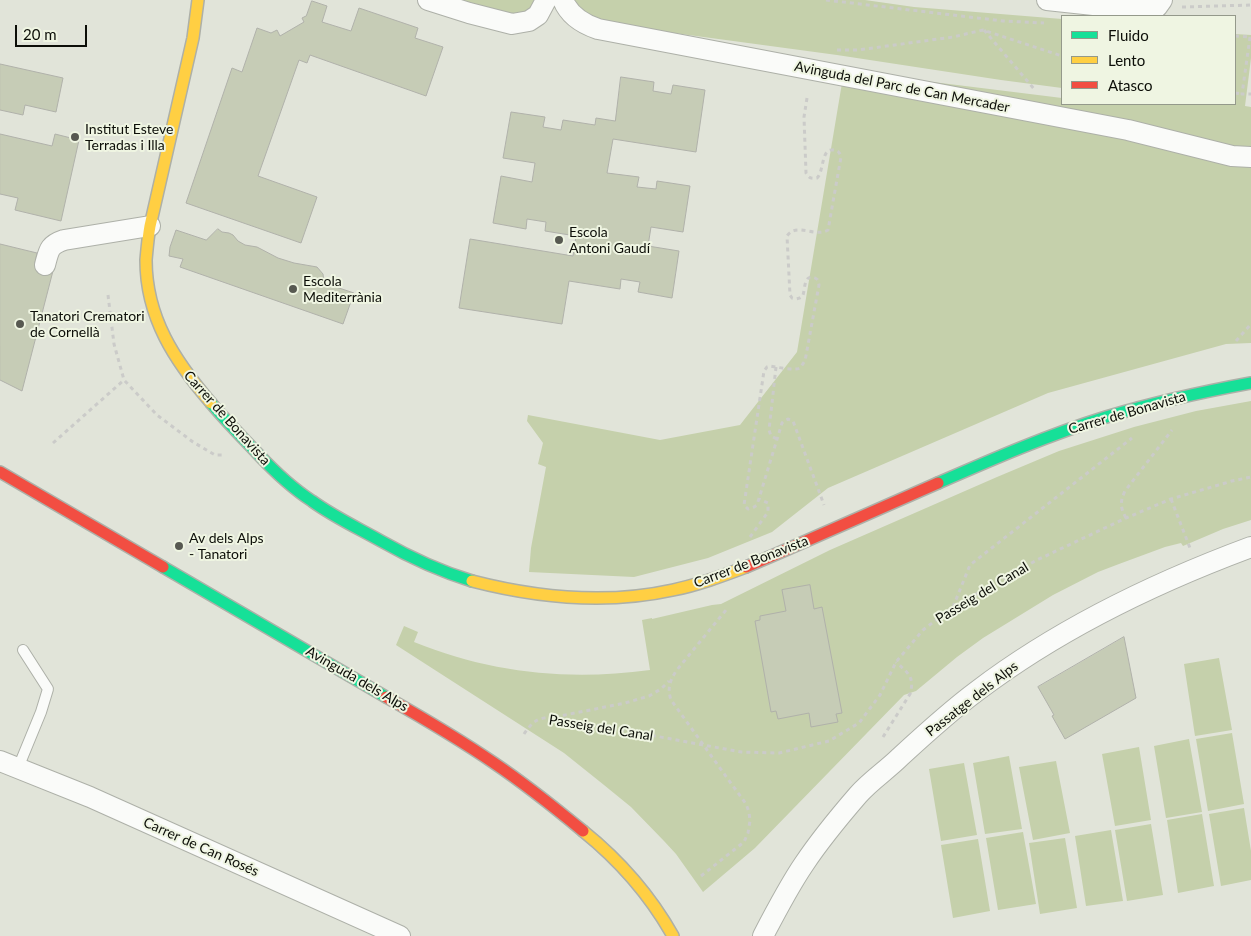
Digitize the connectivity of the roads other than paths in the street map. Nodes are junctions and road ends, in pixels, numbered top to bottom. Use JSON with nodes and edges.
{"nodes":[{"id":1,"x":198,"y":0,"type":"edge"},
{"id":2,"x":428,"y":0,"type":"edge"},
{"id":3,"x":546,"y":0,"type":"edge"},
{"id":4,"x":563,"y":0,"type":"edge"},
{"id":5,"x":1047,"y":0,"type":"edge"},
{"id":6,"x":1162,"y":1,"type":"edge"},
{"id":7,"x":1251,"y":157,"type":"edge"},
{"id":8,"x":150,"y":226,"type":"junction"},
{"id":9,"x":45,"y":265,"type":"dead end"},
{"id":10,"x":1251,"y":384,"type":"edge"},
{"id":11,"x":0,"y":472,"type":"edge"},
{"id":12,"x":1251,"y":548,"type":"edge"},
{"id":13,"x":23,"y":650,"type":"dead end"},
{"id":14,"x":9,"y":764,"type":"edge"},
{"id":15,"x":400,"y":936,"type":"edge"},
{"id":16,"x":673,"y":936,"type":"edge"},
{"id":17,"x":763,"y":936,"type":"edge"}],
"edges":[{"from":1,"to":8,"type":"street","name":"Carrer de Bonavista"},
{"from":2,"to":3,"type":"street"},
{"from":4,"to":7,"type":"street","name":"Avinguda del Parc de Can Mercader"},
{"from":5,"to":6,"type":"street"},
{"from":8,"to":9,"type":"street"},
{"from":8,"to":10,"type":"street","name":"Carrer de Bonavista"},
{"from":11,"to":16,"type":"street","name":"Avinguda dels Alps"},
{"from":12,"to":17,"type":"street","name":"Passatge dels Alps"},
{"from":13,"to":14,"type":"lane"},
{"from":14,"to":15,"type":"street","name":"Carrer de Can Rosés"}]}
